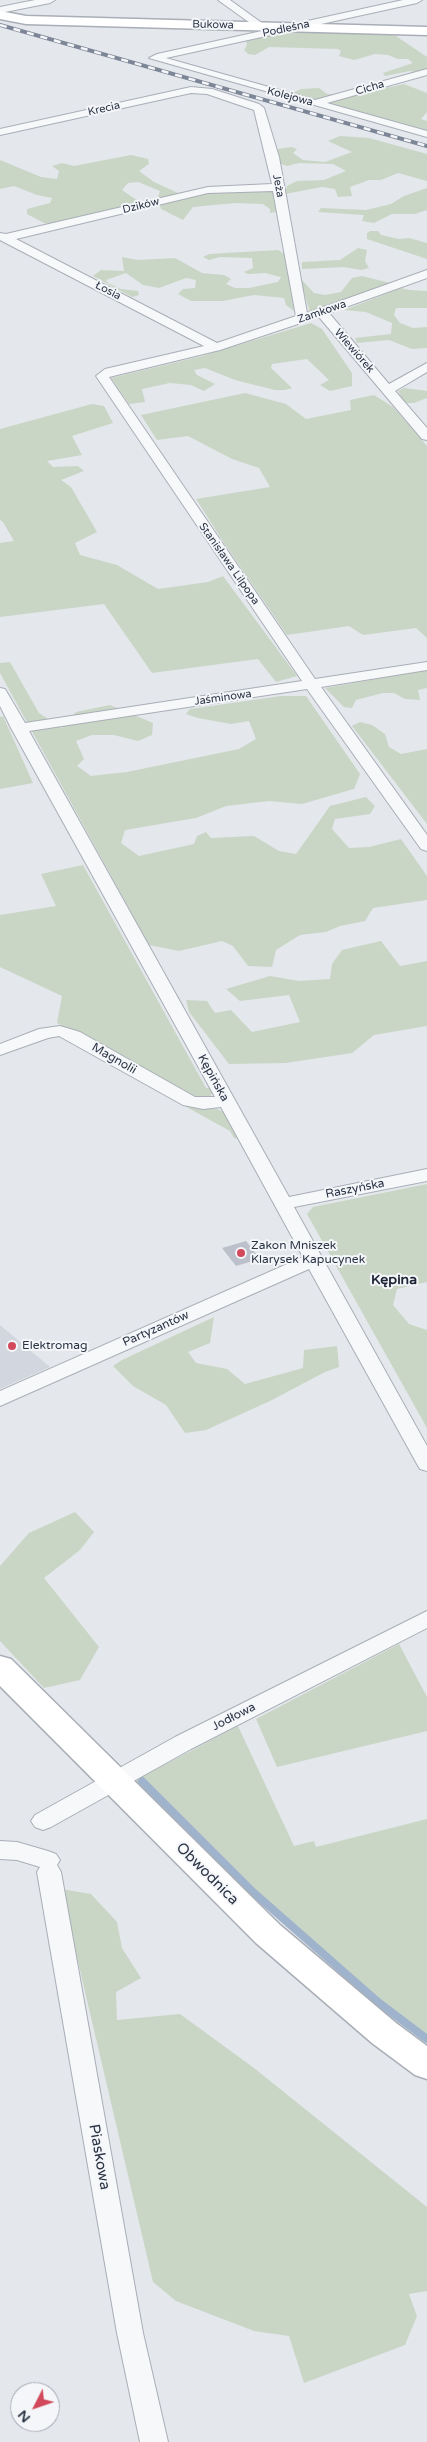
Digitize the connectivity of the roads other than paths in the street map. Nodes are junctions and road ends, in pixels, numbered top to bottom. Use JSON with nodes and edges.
{"nodes":[{"id":1,"x":50,"y":0,"type":"edge"},
{"id":2,"x":223,"y":0,"type":"edge"},
{"id":3,"x":418,"y":0,"type":"edge"},
{"id":4,"x":0,"y":10,"type":"edge"},
{"id":5,"x":0,"y":15,"type":"edge"},
{"id":6,"x":261,"y":26,"type":"junction"},
{"id":7,"x":292,"y":27,"type":"junction"},
{"id":8,"x":427,"y":32,"type":"edge"},
{"id":9,"x":154,"y":58,"type":"joint"},
{"id":10,"x":427,"y":72,"type":"edge"},
{"id":11,"x":208,"y":91,"type":"joint"},
{"id":12,"x":314,"y":103,"type":"junction"},
{"id":13,"x":0,"y":132,"type":"edge"},
{"id":14,"x":427,"y":134,"type":"edge"},
{"id":15,"x":279,"y":187,"type":"junction"},
{"id":16,"x":2,"y":237,"type":"edge"},
{"id":17,"x":427,"y":274,"type":"edge"},
{"id":18,"x":321,"y":312,"type":"junction"},
{"id":19,"x":302,"y":318,"type":"junction"},
{"id":20,"x":216,"y":347,"type":"junction"},
{"id":21,"x":427,"y":367,"type":"edge"},
{"id":22,"x":388,"y":390,"type":"junction"},
{"id":23,"x":427,"y":436,"type":"edge"},
{"id":24,"x":427,"y":666,"type":"edge"},
{"id":25,"x":312,"y":685,"type":"junction"},
{"id":26,"x":0,"y":692,"type":"edge"},
{"id":27,"x":19,"y":728,"type":"junction"},
{"id":28,"x":427,"y":846,"type":"edge"},
{"id":29,"x":0,"y":1050,"type":"edge"},
{"id":30,"x":226,"y":1101,"type":"junction"},
{"id":31,"x":427,"y":1175,"type":"edge"},
{"id":32,"x":283,"y":1204,"type":"junction"},
{"id":33,"x":313,"y":1260,"type":"junction"},
{"id":34,"x":0,"y":1399,"type":"edge"},
{"id":35,"x":427,"y":1464,"type":"edge"},
{"id":36,"x":427,"y":1619,"type":"edge"},
{"id":37,"x":0,"y":1667,"type":"edge"},
{"id":38,"x":113,"y":1780,"type":"junction"},
{"id":39,"x":43,"y":1821,"type":"dead end"},
{"id":40,"x":0,"y":1850,"type":"edge"},
{"id":41,"x":48,"y":1866,"type":"joint"},
{"id":42,"x":427,"y":2065,"type":"edge"},
{"id":43,"x":154,"y":2442,"type":"edge"}],
"edges":[{"from":1,"to":4,"type":"street"},
{"from":2,"to":6,"type":"street"},
{"from":3,"to":7,"type":"street","name":"Podleśna"},
{"from":5,"to":6,"type":"street","name":"Bukowa"},
{"from":6,"to":7,"type":"street","name":"Bukowa"},
{"from":7,"to":8,"type":"street","name":"Bukowa"},
{"from":7,"to":9,"type":"street","name":"Podleśna"},
{"from":9,"to":12,"type":"street","name":"Kolejowa"},
{"from":10,"to":12,"type":"street","name":"Cicha"},
{"from":11,"to":13,"type":"street","name":"Krecia"},
{"from":11,"to":15,"type":"street","name":"Jeża"},
{"from":12,"to":14,"type":"street","name":"Kolejowa"},
{"from":15,"to":16,"type":"street","name":"Dzików"},
{"from":15,"to":19,"type":"street","name":"Jeża"},
{"from":16,"to":20,"type":"street","name":"Łosia"},
{"from":17,"to":18,"type":"street","name":"Zamkowa"},
{"from":18,"to":19,"type":"street","name":"Zamkowa"},
{"from":18,"to":22,"type":"street","name":"Wiewiórek"},
{"from":19,"to":20,"type":"street","name":"Zamkowa"},
{"from":20,"to":25,"type":"street","name":"Stanisława Lilpopa"},
{"from":21,"to":22,"type":"street"},
{"from":22,"to":23,"type":"street","name":"Wiewiórek"},
{"from":24,"to":25,"type":"street","name":"Jaśminowa"},
{"from":25,"to":27,"type":"street","name":"Jaśminowa"},
{"from":25,"to":28,"type":"street","name":"Stanisława Lilpopa"},
{"from":26,"to":27,"type":"street","name":"Kępińska"},
{"from":27,"to":30,"type":"street","name":"Kępińska"},
{"from":29,"to":30,"type":"street","name":"Magnolii"},
{"from":30,"to":32,"type":"street","name":"Kępińska"},
{"from":31,"to":32,"type":"street","name":"Raszyńska"},
{"from":32,"to":33,"type":"street","name":"Kępińska"},
{"from":33,"to":34,"type":"street","name":"Partyzantów"},
{"from":33,"to":35,"type":"street","name":"Kępińska"},
{"from":36,"to":38,"type":"street","name":"Jodłowa"},
{"from":37,"to":38,"type":"street","name":"Obwodnica"},
{"from":38,"to":39,"type":"street","name":"Jodłowa"},
{"from":38,"to":42,"type":"street","name":"Obwodnica"},
{"from":40,"to":41,"type":"street"},
{"from":41,"to":43,"type":"street","name":"Piaskowa"}]}
